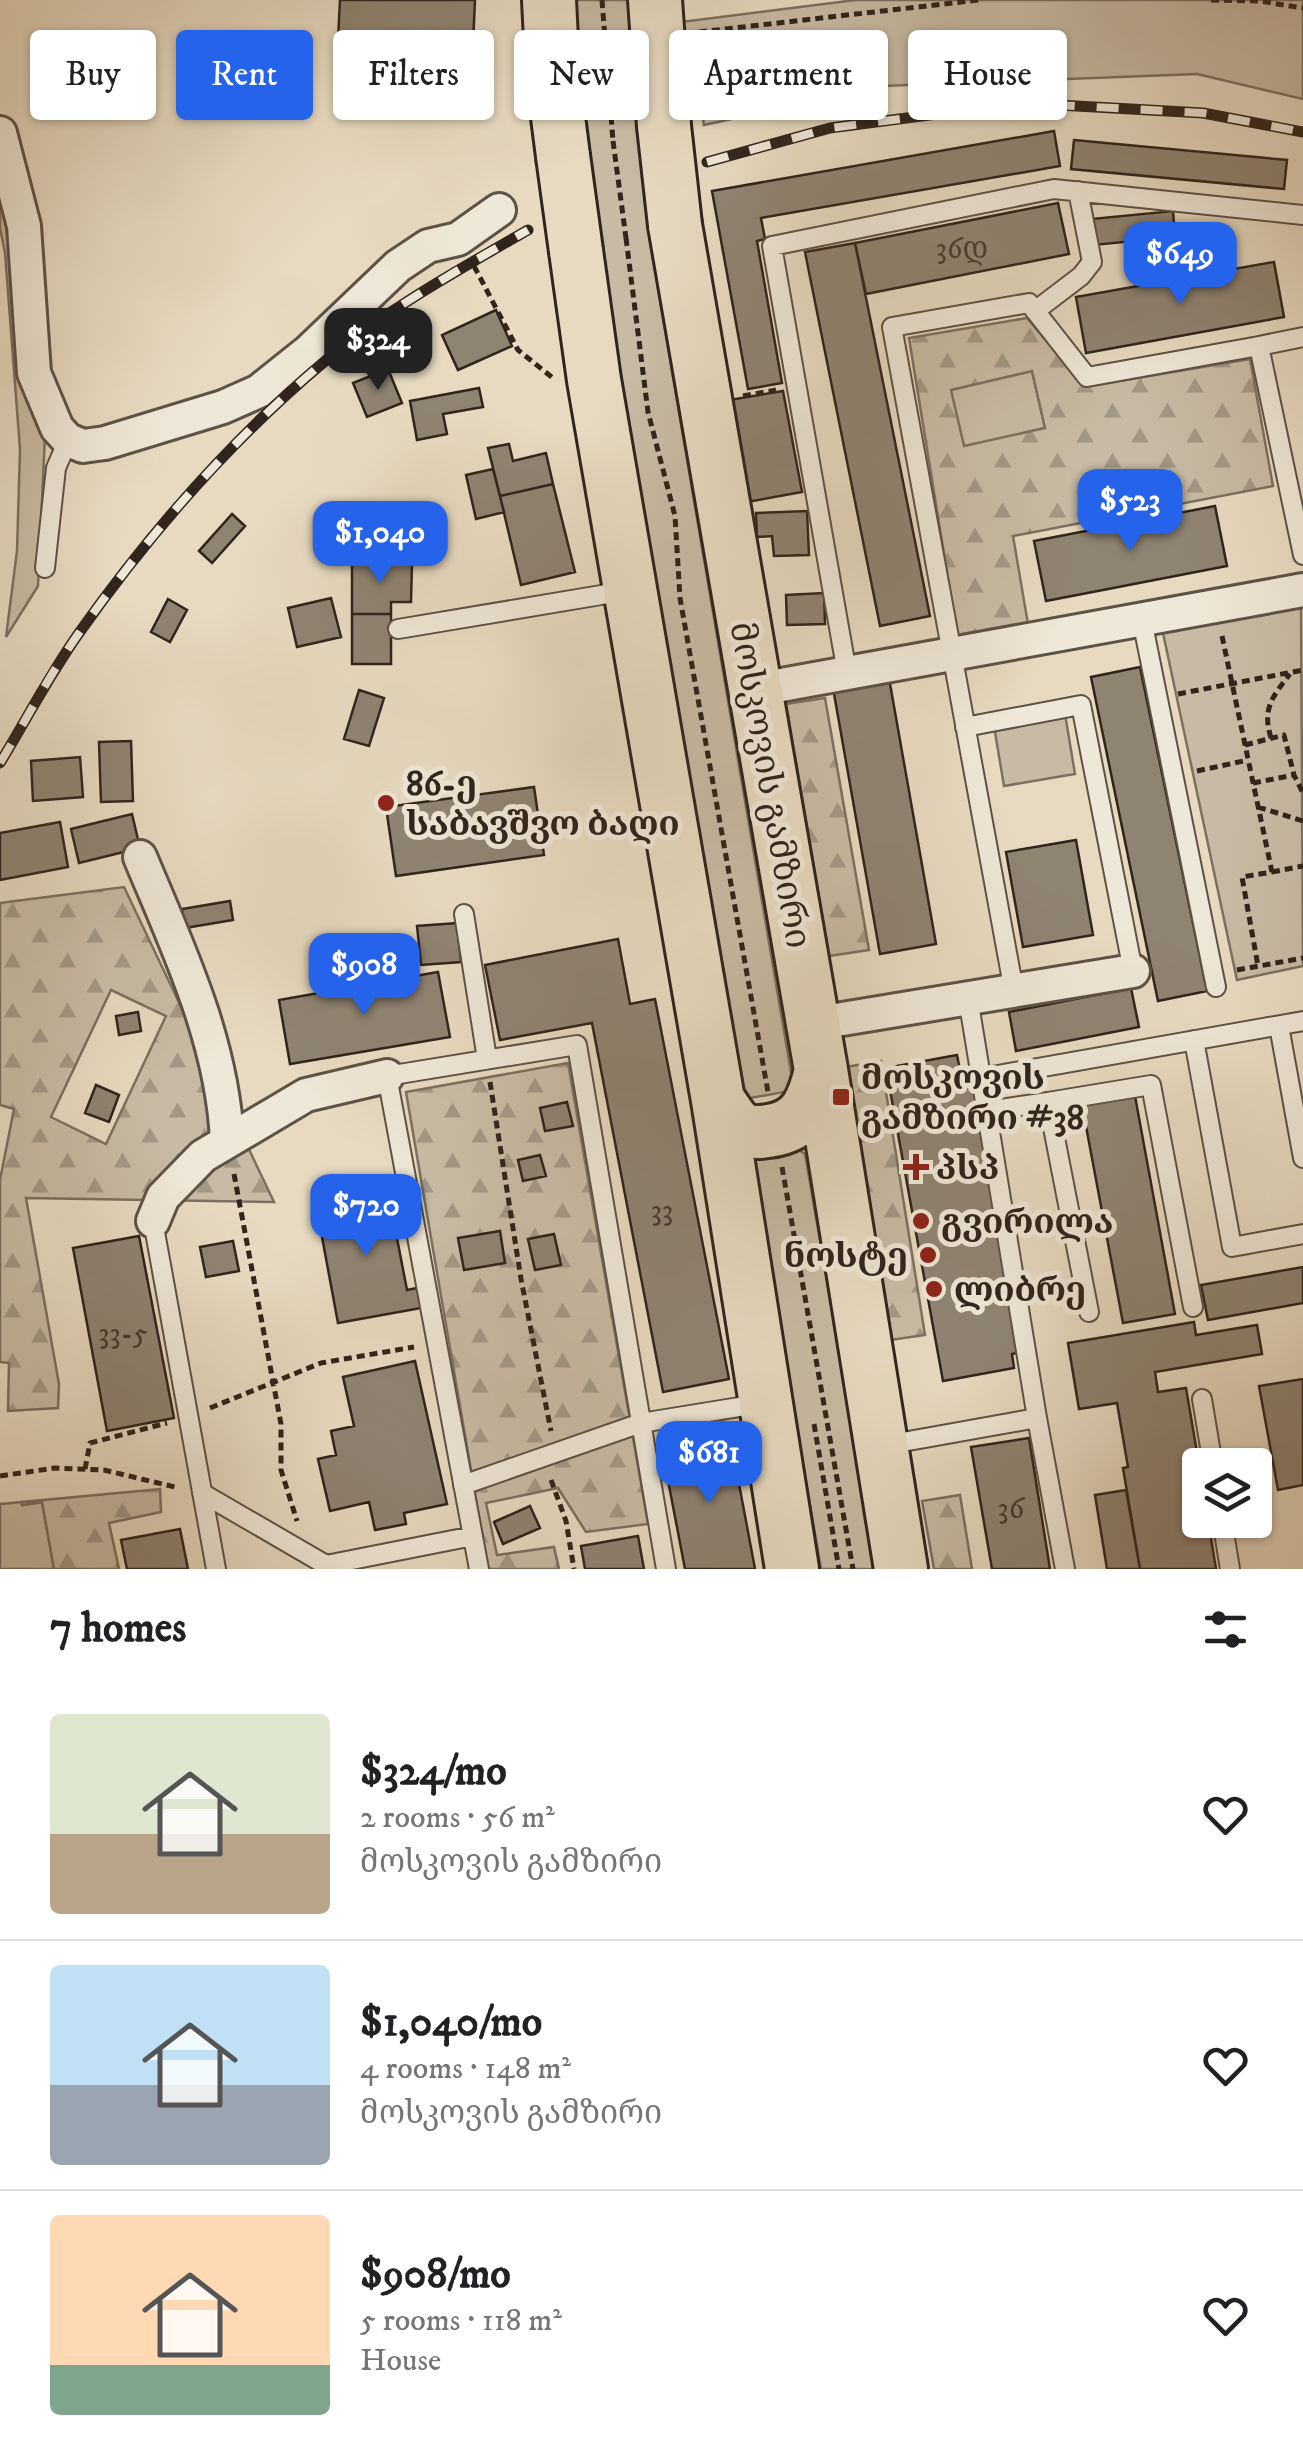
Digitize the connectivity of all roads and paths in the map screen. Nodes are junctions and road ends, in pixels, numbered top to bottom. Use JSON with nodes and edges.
{"nodes":[{"id":1,"x":549,"y":0,"type":"edge"},
{"id":2,"x":602,"y":0,"type":"edge"},
{"id":3,"x":655,"y":0,"type":"edge"},
{"id":4,"x":979,"y":0,"type":"edge"},
{"id":5,"x":1211,"y":0,"type":"edge"},
{"id":6,"x":1303,"y":8,"type":"edge"},
{"id":7,"x":716,"y":30,"type":"edge"},
{"id":8,"x":0,"y":133,"type":"edge"},
{"id":9,"x":1078,"y":191,"type":"junction"},
{"id":10,"x":499,"y":210,"type":"dead end"},
{"id":11,"x":1303,"y":215,"type":"edge"},
{"id":12,"x":650,"y":231,"type":"junction"},
{"id":13,"x":491,"y":298,"type":"dead end"},
{"id":14,"x":1035,"y":311,"type":"junction"},
{"id":15,"x":1303,"y":336,"type":"edge"},
{"id":16,"x":1260,"y":346,"type":"junction"},
{"id":17,"x":556,"y":380,"type":"dead end"},
{"id":18,"x":796,"y":387,"type":"junction"},
{"id":19,"x":743,"y":396,"type":"dead end"},
{"id":20,"x":60,"y":428,"type":"junction"},
{"id":21,"x":1303,"y":555,"type":"edge"},
{"id":22,"x":46,"y":568,"type":"dead end"},
{"id":23,"x":1303,"y":590,"type":"edge"},
{"id":24,"x":630,"y":591,"type":"junction"},
{"id":25,"x":1216,"y":606,"type":"junction"},
{"id":26,"x":1142,"y":620,"type":"junction"},
{"id":27,"x":398,"y":629,"type":"dead end"},
{"id":28,"x":952,"y":654,"type":"junction"},
{"id":29,"x":1303,"y":670,"type":"edge"},
{"id":30,"x":1291,"y":672,"type":"junction"},
{"id":31,"x":848,"y":673,"type":"junction"},
{"id":32,"x":1232,"y":684,"type":"junction"},
{"id":33,"x":754,"y":690,"type":"junction"},
{"id":34,"x":1158,"y":698,"type":"junction"},
{"id":35,"x":965,"y":728,"type":"junction"},
{"id":36,"x":1271,"y":738,"type":"junction"},
{"id":37,"x":1245,"y":745,"type":"junction"},
{"id":38,"x":1248,"y":760,"type":"junction"},
{"id":39,"x":1174,"y":775,"type":"junction"},
{"id":40,"x":1294,"y":775,"type":"junction"},
{"id":41,"x":1253,"y":783,"type":"junction"},
{"id":42,"x":1303,"y":793,"type":"edge"},
{"id":43,"x":1258,"y":807,"type":"junction"},
{"id":44,"x":1302,"y":818,"type":"edge"},
{"id":45,"x":140,"y":857,"type":"dead end"},
{"id":46,"x":1303,"y":866,"type":"edge"},
{"id":47,"x":1272,"y":872,"type":"junction"},
{"id":48,"x":464,"y":914,"type":"dead end"},
{"id":49,"x":1303,"y":958,"type":"edge"},
{"id":50,"x":1258,"y":966,"type":"junction"},
{"id":51,"x":1133,"y":970,"type":"joint"},
{"id":52,"x":1215,"y":981,"type":"joint"},
{"id":53,"x":1014,"y":990,"type":"junction"},
{"id":54,"x":968,"y":998,"type":"junction"},
{"id":55,"x":1303,"y":1021,"type":"edge"},
{"id":56,"x":1279,"y":1026,"type":"junction"},
{"id":57,"x":1194,"y":1040,"type":"junction"},
{"id":58,"x":817,"y":1047,"type":"junction"},
{"id":59,"x":487,"y":1059,"type":"junction"},
{"id":60,"x":387,"y":1076,"type":"junction"},
{"id":61,"x":981,"y":1078,"type":"junction"},
{"id":62,"x":718,"y":1100,"type":"junction"},
{"id":63,"x":1048,"y":1102,"type":"junction"},
{"id":64,"x":986,"y":1111,"type":"junction"},
{"id":65,"x":775,"y":1130,"type":"junction"},
{"id":66,"x":227,"y":1142,"type":"junction"},
{"id":67,"x":1303,"y":1158,"type":"edge"},
{"id":68,"x":153,"y":1221,"type":"joint"},
{"id":69,"x":1303,"y":1234,"type":"edge"},
{"id":70,"x":1192,"y":1307,"type":"dead end"},
{"id":71,"x":1090,"y":1312,"type":"dead end"},
{"id":72,"x":437,"y":1344,"type":"junction"},
{"id":73,"x":274,"y":1383,"type":"junction"},
{"id":74,"x":1202,"y":1399,"type":"dead end"},
{"id":75,"x":764,"y":1403,"type":"junction"},
{"id":76,"x":188,"y":1417,"type":"junction"},
{"id":77,"x":1038,"y":1418,"type":"junction"},
{"id":78,"x":641,"y":1422,"type":"junction"},
{"id":79,"x":881,"y":1446,"type":"junction"},
{"id":80,"x":1210,"y":1448,"type":"edge"},
{"id":81,"x":549,"y":1455,"type":"junction"},
{"id":82,"x":84,"y":1470,"type":"junction"},
{"id":83,"x":0,"y":1476,"type":"edge"},
{"id":84,"x":463,"y":1485,"type":"junction"},
{"id":85,"x":202,"y":1493,"type":"junction"},
{"id":86,"x":472,"y":1536,"type":"junction"},
{"id":87,"x":1225,"y":1538,"type":"edge"},
{"id":88,"x":318,"y":1561,"type":"junction"},
{"id":89,"x":216,"y":1569,"type":"edge"},
{"id":90,"x":479,"y":1569,"type":"edge"},
{"id":91,"x":574,"y":1569,"type":"edge"},
{"id":92,"x":666,"y":1569,"type":"edge"},
{"id":93,"x":792,"y":1569,"type":"edge"},
{"id":94,"x":853,"y":1569,"type":"edge"},
{"id":95,"x":901,"y":1569,"type":"edge"},
{"id":96,"x":1065,"y":1569,"type":"edge"},
{"id":97,"x":1230,"y":1569,"type":"edge"}],
"edges":[{"from":1,"to":24,"type":"main road","bridge":true},
{"from":2,"to":12,"type":"path","bridge":true},
{"from":3,"to":12,"type":"main road","name":"მოსკოვის გამზირი","bridge":true},
{"from":4,"to":7,"type":"path"},
{"from":5,"to":6,"type":"path"},
{"from":8,"to":20,"type":"street"},
{"from":9,"to":11,"type":"lane"},
{"from":9,"to":14,"type":"lane"},
{"from":9,"to":18,"type":"lane"},
{"from":10,"to":20,"type":"street"},
{"from":12,"to":33,"type":"main road","name":"მოსკოვის გამზირი"},
{"from":12,"to":65,"type":"path"},
{"from":13,"to":17,"type":"path"},
{"from":14,"to":16,"type":"lane"},
{"from":14,"to":28,"type":"lane"},
{"from":15,"to":16,"type":"lane"},
{"from":16,"to":21,"type":"lane"},
{"from":18,"to":19,"type":"path"},
{"from":18,"to":31,"type":"lane"},
{"from":20,"to":22,"type":"lane"},
{"from":23,"to":25,"type":"street"},
{"from":24,"to":27,"type":"lane"},
{"from":24,"to":62,"type":"main road"},
{"from":25,"to":26,"type":"street"},
{"from":25,"to":32,"type":"path"},
{"from":26,"to":28,"type":"street"},
{"from":26,"to":34,"type":"lane"},
{"from":28,"to":31,"type":"street"},
{"from":28,"to":35,"type":"lane"},
{"from":29,"to":30,"type":"path"},
{"from":30,"to":32,"type":"path"},
{"from":30,"to":36,"type":"path"},
{"from":31,"to":33,"type":"street"},
{"from":32,"to":34,"type":"path"},
{"from":32,"to":37,"type":"path"},
{"from":33,"to":58,"type":"main road","name":"მოსკოვის გამზირი"},
{"from":34,"to":39,"type":"lane"},
{"from":35,"to":51,"type":"lane"},
{"from":35,"to":53,"type":"lane"},
{"from":36,"to":37,"type":"path"},
{"from":36,"to":40,"type":"path"},
{"from":37,"to":38,"type":"path"},
{"from":38,"to":39,"type":"path"},
{"from":38,"to":41,"type":"path"},
{"from":39,"to":52,"type":"lane"},
{"from":40,"to":41,"type":"path"},
{"from":40,"to":42,"type":"path"},
{"from":41,"to":43,"type":"path"},
{"from":43,"to":44,"type":"path"},
{"from":43,"to":47,"type":"path"},
{"from":45,"to":66,"type":"street"},
{"from":46,"to":47,"type":"path"},
{"from":47,"to":50,"type":"path"},
{"from":48,"to":59,"type":"lane"},
{"from":49,"to":50,"type":"path"},
{"from":50,"to":52,"type":"path"},
{"from":51,"to":53,"type":"street"},
{"from":53,"to":54,"type":"street"},
{"from":54,"to":58,"type":"street"},
{"from":54,"to":61,"type":"lane"},
{"from":55,"to":56,"type":"lane"},
{"from":56,"to":57,"type":"lane"},
{"from":56,"to":67,"type":"lane"},
{"from":57,"to":61,"type":"lane"},
{"from":57,"to":69,"type":"lane"},
{"from":58,"to":65,"type":"main road"},
{"from":58,"to":79,"type":"main road","name":"მოსკოვის გამზირი"},
{"from":59,"to":60,"type":"lane"},
{"from":59,"to":78,"type":"lane"},
{"from":59,"to":81,"type":"path"},
{"from":60,"to":66,"type":"street"},
{"from":60,"to":72,"type":"lane"},
{"from":61,"to":64,"type":"lane"},
{"from":62,"to":65,"type":"main road"},
{"from":62,"to":75,"type":"main road"},
{"from":63,"to":64,"type":"lane"},
{"from":63,"to":70,"type":"lane"},
{"from":63,"to":71,"type":"lane"},
{"from":64,"to":77,"type":"lane"},
{"from":65,"to":94,"type":"path"},
{"from":66,"to":68,"type":"street"},
{"from":66,"to":73,"type":"path"},
{"from":68,"to":76,"type":"lane"},
{"from":72,"to":73,"type":"path"},
{"from":72,"to":84,"type":"lane"},
{"from":73,"to":76,"type":"path"},
{"from":73,"to":88,"type":"path"},
{"from":74,"to":80,"type":"lane"},
{"from":75,"to":78,"type":"lane"},
{"from":75,"to":93,"type":"main road"},
{"from":76,"to":82,"type":"path"},
{"from":76,"to":85,"type":"lane"},
{"from":77,"to":79,"type":"lane"},
{"from":77,"to":96,"type":"lane"},
{"from":78,"to":81,"type":"lane"},
{"from":78,"to":92,"type":"lane"},
{"from":79,"to":95,"type":"main road","name":"მოსკოვის გამზირი"},
{"from":81,"to":84,"type":"lane"},
{"from":81,"to":91,"type":"path"},
{"from":82,"to":83,"type":"path"},
{"from":82,"to":85,"type":"path"},
{"from":84,"to":86,"type":"lane"},
{"from":85,"to":88,"type":"lane"},
{"from":85,"to":89,"type":"lane"},
{"from":86,"to":88,"type":"lane"},
{"from":86,"to":90,"type":"lane"},
{"from":87,"to":97,"type":"lane"}]}
